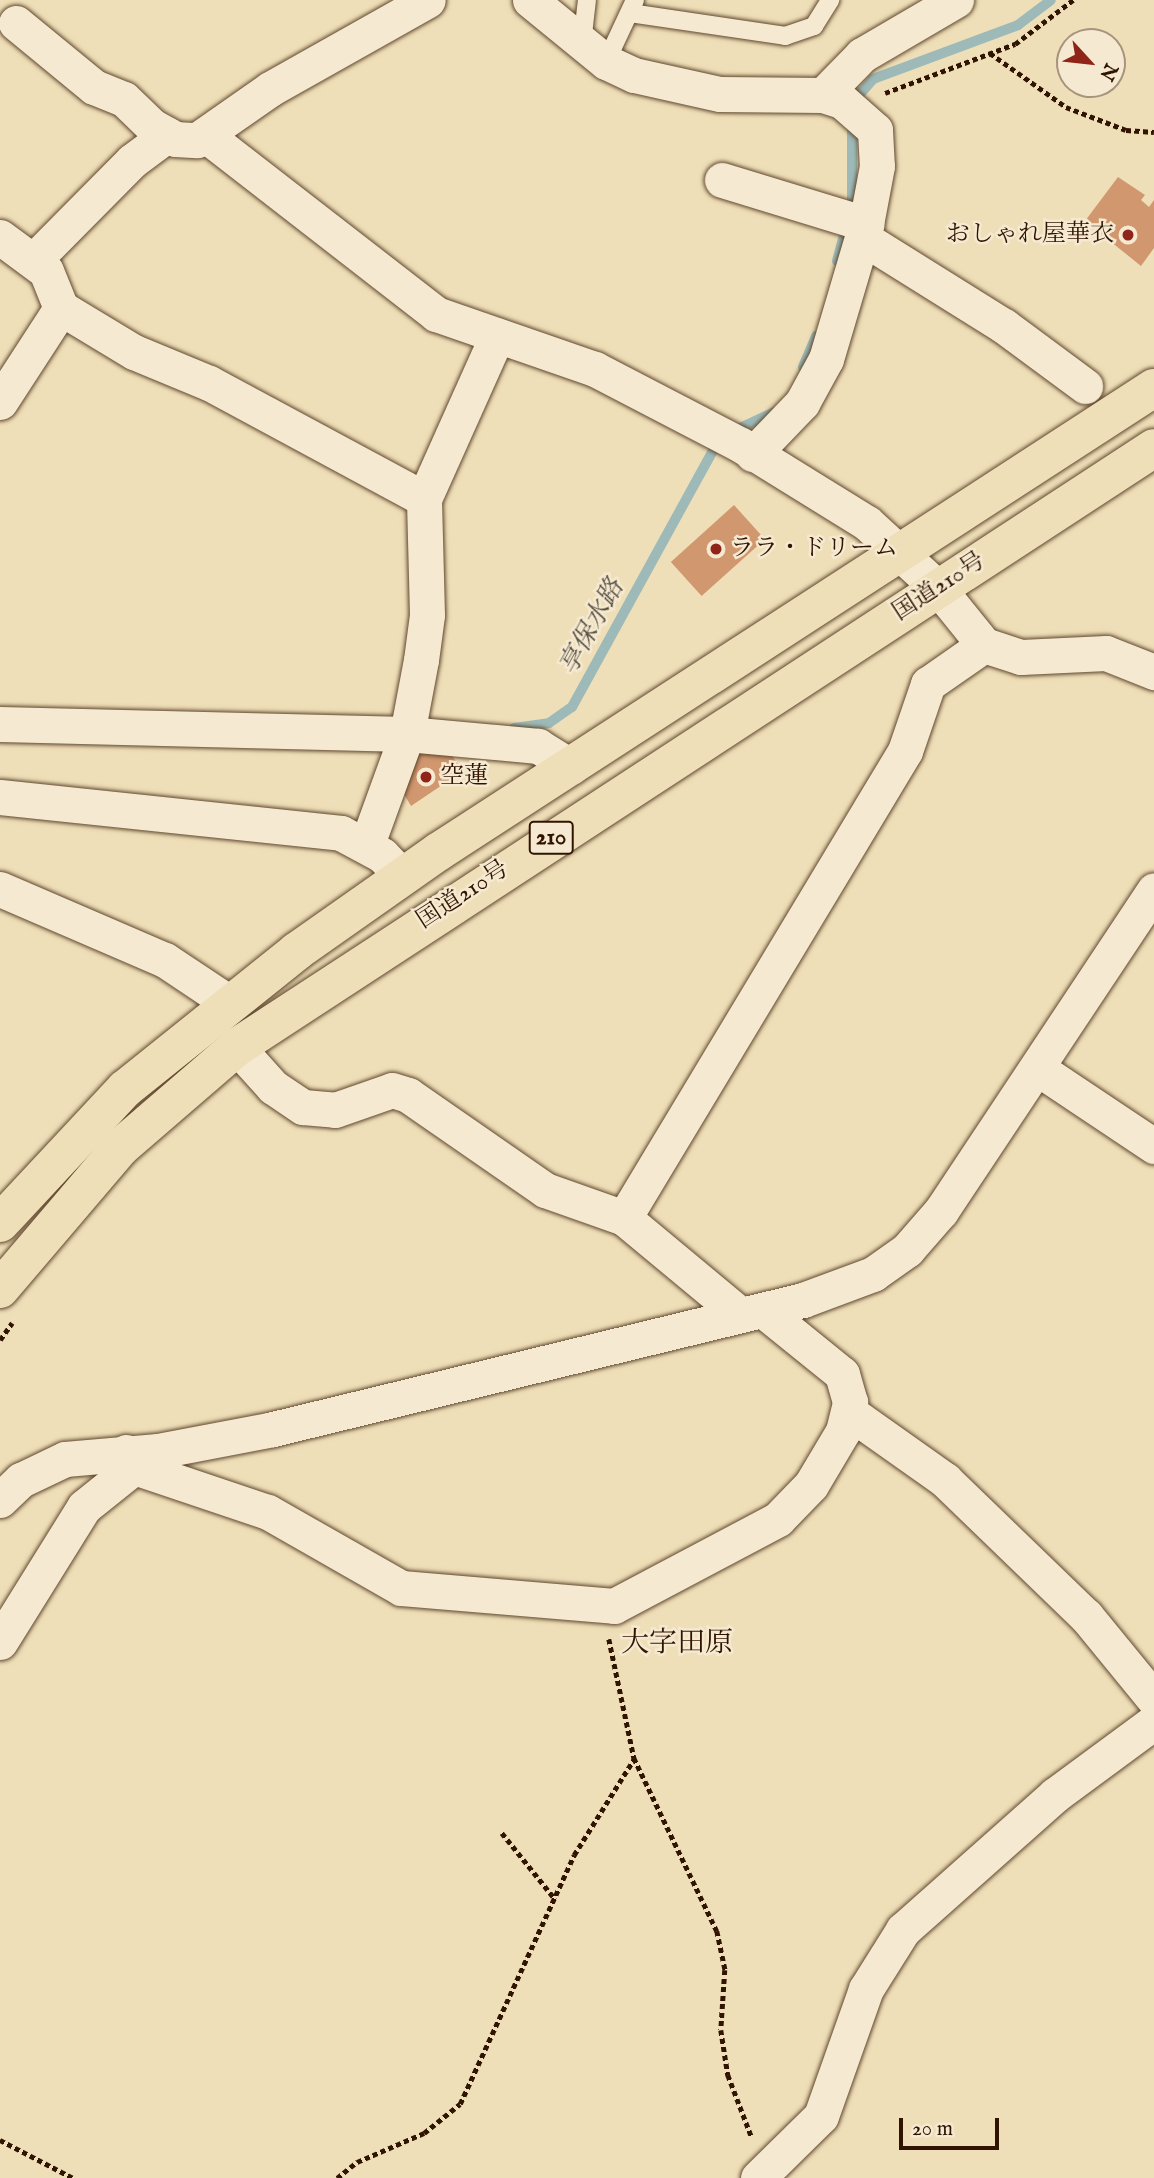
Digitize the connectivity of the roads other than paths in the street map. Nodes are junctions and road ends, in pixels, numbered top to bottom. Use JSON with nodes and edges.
{"nodes":[{"id":1,"x":428,"y":0,"type":"edge"},
{"id":2,"x":530,"y":0,"type":"edge"},
{"id":3,"x":587,"y":0,"type":"edge"},
{"id":4,"x":830,"y":0,"type":"edge"},
{"id":5,"x":956,"y":0,"type":"edge"},
{"id":6,"x":633,"y":6,"type":"edge"},
{"id":7,"x":16,"y":23,"type":"dead end"},
{"id":8,"x":594,"y":52,"type":"junction"},
{"id":9,"x":844,"y":105,"type":"junction"},
{"id":10,"x":167,"y":135,"type":"junction"},
{"id":11,"x":208,"y":137,"type":"junction"},
{"id":12,"x":722,"y":180,"type":"dead end"},
{"id":13,"x":864,"y":231,"type":"junction"},
{"id":14,"x":0,"y":237,"type":"edge"},
{"id":15,"x":34,"y":260,"type":"junction"},
{"id":16,"x":61,"y":308,"type":"junction"},
{"id":17,"x":498,"y":336,"type":"junction"},
{"id":18,"x":1085,"y":386,"type":"dead end"},
{"id":19,"x":1154,"y":388,"type":"edge"},
{"id":20,"x":0,"y":402,"type":"edge"},
{"id":21,"x":1154,"y":448,"type":"edge"},
{"id":22,"x":753,"y":454,"type":"junction"},
{"id":23,"x":424,"y":499,"type":"junction"},
{"id":24,"x":901,"y":553,"type":"junction"},
{"id":25,"x":938,"y":588,"type":"junction"},
{"id":26,"x":984,"y":645,"type":"junction"},
{"id":27,"x":1154,"y":672,"type":"edge"},
{"id":28,"x":0,"y":724,"type":"edge"},
{"id":29,"x":407,"y":734,"type":"junction"},
{"id":30,"x":571,"y":767,"type":"junction"},
{"id":31,"x":0,"y":797,"type":"edge"},
{"id":32,"x":367,"y":844,"type":"junction"},
{"id":33,"x":402,"y":877,"type":"junction"},
{"id":34,"x":0,"y":890,"type":"edge"},
{"id":35,"x":1154,"y":890,"type":"edge"},
{"id":36,"x":228,"y":1002,"type":"junction"},
{"id":37,"x":237,"y":1047,"type":"junction"},
{"id":38,"x":1037,"y":1068,"type":"junction"},
{"id":39,"x":1154,"y":1146,"type":"edge"},
{"id":40,"x":624,"y":1218,"type":"junction"},
{"id":41,"x":0,"y":1223,"type":"edge"},
{"id":42,"x":0,"y":1289,"type":"edge"},
{"id":43,"x":752,"y":1313,"type":"junction"},
{"id":44,"x":849,"y":1412,"type":"junction"},
{"id":45,"x":130,"y":1460,"type":"junction"},
{"id":46,"x":0,"y":1500,"type":"edge"},
{"id":47,"x":0,"y":1642,"type":"edge"},
{"id":48,"x":1154,"y":1699,"type":"edge"},
{"id":49,"x":1154,"y":1722,"type":"edge"},
{"id":50,"x":763,"y":2172,"type":"edge"}],
"edges":[{"from":1,"to":11,"type":"street"},
{"from":2,"to":8,"type":"street"},
{"from":3,"to":8,"type":"lane"},
{"from":4,"to":6,"type":"lane"},
{"from":5,"to":9,"type":"street"},
{"from":6,"to":8,"type":"lane"},
{"from":7,"to":10,"type":"street"},
{"from":8,"to":9,"type":"street"},
{"from":9,"to":13,"type":"street"},
{"from":10,"to":11,"type":"street"},
{"from":10,"to":15,"type":"street"},
{"from":11,"to":17,"type":"street"},
{"from":12,"to":13,"type":"street"},
{"from":13,"to":18,"type":"street"},
{"from":13,"to":22,"type":"street"},
{"from":14,"to":15,"type":"street"},
{"from":15,"to":16,"type":"street"},
{"from":16,"to":20,"type":"street"},
{"from":16,"to":23,"type":"street"},
{"from":17,"to":22,"type":"street"},
{"from":17,"to":23,"type":"street"},
{"from":19,"to":24,"type":"highway","name":"国道210号","number":"210"},
{"from":21,"to":25,"type":"highway","name":"国道210号","number":"210"},
{"from":22,"to":24,"type":"street"},
{"from":23,"to":29,"type":"street"},
{"from":24,"to":25,"type":"street"},
{"from":24,"to":30,"type":"highway","name":"国道210号","number":"210"},
{"from":25,"to":26,"type":"street"},
{"from":25,"to":37,"type":"highway","name":"国道210号","number":"210"},
{"from":26,"to":27,"type":"street"},
{"from":26,"to":40,"type":"street"},
{"from":28,"to":29,"type":"street"},
{"from":29,"to":30,"type":"street"},
{"from":29,"to":32,"type":"street"},
{"from":30,"to":33,"type":"highway","name":"国道210号","number":"210"},
{"from":31,"to":32,"type":"street"},
{"from":32,"to":33,"type":"street"},
{"from":33,"to":36,"type":"highway","name":"国道210号","number":"210"},
{"from":34,"to":36,"type":"street"},
{"from":35,"to":38,"type":"street"},
{"from":36,"to":41,"type":"highway","name":"国道210号","number":"210"},
{"from":37,"to":40,"type":"street"},
{"from":37,"to":42,"type":"highway","name":"国道210号","number":"210"},
{"from":38,"to":39,"type":"street"},
{"from":38,"to":43,"type":"street"},
{"from":40,"to":43,"type":"street"},
{"from":43,"to":44,"type":"street"},
{"from":43,"to":45,"type":"street"},
{"from":44,"to":45,"type":"street"},
{"from":44,"to":48,"type":"street"},
{"from":45,"to":46,"type":"street"},
{"from":45,"to":47,"type":"street"},
{"from":49,"to":50,"type":"street"}]}
